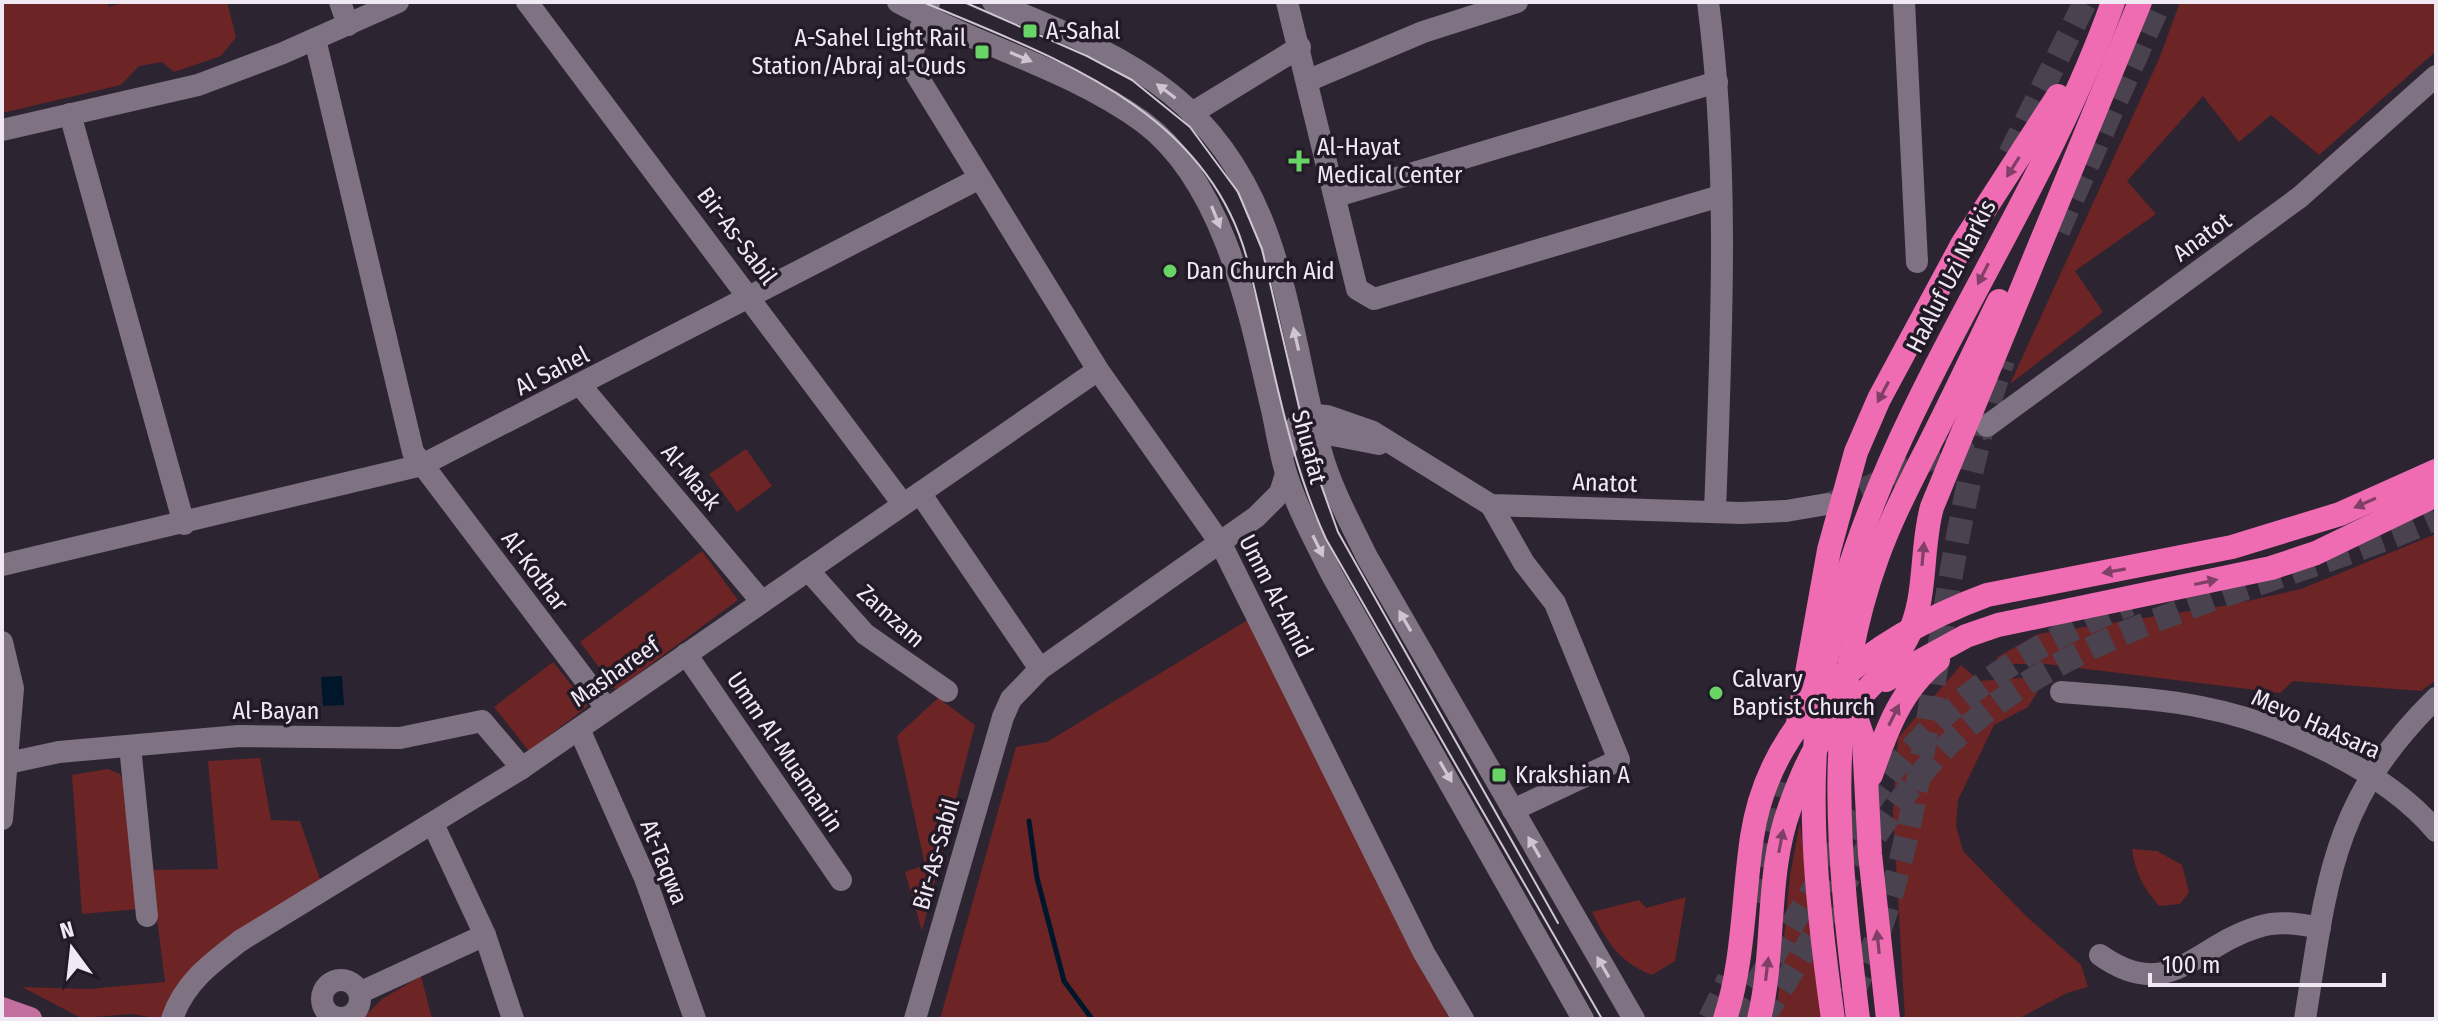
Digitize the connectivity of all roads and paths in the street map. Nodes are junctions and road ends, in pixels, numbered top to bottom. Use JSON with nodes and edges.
{"nodes":[{"id":1,"x":340,"y":2,"type":"edge"},
{"id":2,"x":398,"y":2,"type":"edge"},
{"id":3,"x":527,"y":2,"type":"edge"},
{"id":4,"x":898,"y":2,"type":"edge"},
{"id":5,"x":993,"y":2,"type":"edge"},
{"id":6,"x":1287,"y":2,"type":"edge"},
{"id":7,"x":1517,"y":2,"type":"edge"},
{"id":8,"x":1708,"y":2,"type":"edge"},
{"id":9,"x":1904,"y":2,"type":"edge"},
{"id":10,"x":2107,"y":2,"type":"edge"},
{"id":11,"x":2113,"y":2,"type":"edge"},
{"id":12,"x":2140,"y":2,"type":"edge"},
{"id":13,"x":926,"y":9,"type":"edge"},
{"id":14,"x":348,"y":25,"type":"junction"},
{"id":15,"x":315,"y":39,"type":"junction"},
{"id":16,"x":1300,"y":47,"type":"junction"},
{"id":17,"x":2436,"y":76,"type":"edge"},
{"id":18,"x":1307,"y":81,"type":"junction"},
{"id":19,"x":1717,"y":82,"type":"junction"},
{"id":20,"x":1192,"y":113,"type":"junction"},
{"id":21,"x":70,"y":114,"type":"junction"},
{"id":22,"x":2,"y":130,"type":"edge"},
{"id":23,"x":980,"y":178,"type":"junction"},
{"id":24,"x":1337,"y":196,"type":"junction"},
{"id":25,"x":1720,"y":196,"type":"junction"},
{"id":26,"x":1917,"y":262,"type":"dead end"},
{"id":27,"x":749,"y":295,"type":"junction"},
{"id":28,"x":1098,"y":370,"type":"junction"},
{"id":29,"x":581,"y":386,"type":"junction"},
{"id":30,"x":1269,"y":400,"type":"junction"},
{"id":31,"x":1310,"y":425,"type":"junction"},
{"id":32,"x":1987,"y":426,"type":"tunnel mouth"},
{"id":33,"x":422,"y":465,"type":"junction"},
{"id":34,"x":1284,"y":465,"type":"junction"},
{"id":35,"x":2436,"y":471,"type":"edge"},
{"id":36,"x":2436,"y":495,"type":"edge"},
{"id":37,"x":912,"y":498,"type":"junction"},
{"id":38,"x":1827,"y":504,"type":"tunnel mouth"},
{"id":39,"x":1491,"y":505,"type":"junction"},
{"id":40,"x":1715,"y":512,"type":"junction"},
{"id":41,"x":1256,"y":517,"type":"junction"},
{"id":42,"x":1304,"y":517,"type":"junction"},
{"id":43,"x":184,"y":524,"type":"junction"},
{"id":44,"x":1221,"y":544,"type":"junction"},
{"id":45,"x":2,"y":565,"type":"edge"},
{"id":46,"x":808,"y":570,"type":"junction"},
{"id":47,"x":762,"y":602,"type":"junction"},
{"id":48,"x":1911,"y":631,"type":"junction"},
{"id":49,"x":1966,"y":636,"type":"junction"},
{"id":50,"x":2,"y":642,"type":"edge"},
{"id":51,"x":686,"y":654,"type":"junction"},
{"id":52,"x":1040,"y":669,"type":"junction"},
{"id":53,"x":947,"y":691,"type":"dead end"},
{"id":54,"x":1825,"y":691,"type":"junction"},
{"id":55,"x":2061,"y":692,"type":"dead end"},
{"id":56,"x":2436,"y":698,"type":"edge"},
{"id":57,"x":1852,"y":706,"type":"junction"},
{"id":58,"x":607,"y":709,"type":"junction"},
{"id":59,"x":1797,"y":725,"type":"junction"},
{"id":60,"x":579,"y":729,"type":"junction"},
{"id":61,"x":130,"y":746,"type":"junction"},
{"id":62,"x":8,"y":763,"type":"junction"},
{"id":63,"x":522,"y":768,"type":"junction"},
{"id":64,"x":2370,"y":776,"type":"junction"},
{"id":65,"x":1867,"y":788,"type":"junction"},
{"id":66,"x":1513,"y":810,"type":"junction"},
{"id":67,"x":2,"y":819,"type":"edge"},
{"id":68,"x":433,"y":824,"type":"junction"},
{"id":69,"x":2436,"y":831,"type":"edge"},
{"id":70,"x":841,"y":880,"type":"dead end"},
{"id":71,"x":147,"y":916,"type":"dead end"},
{"id":72,"x":2320,"y":928,"type":"junction"},
{"id":73,"x":485,"y":935,"type":"junction"},
{"id":74,"x":2100,"y":955,"type":"dead end"},
{"id":75,"x":359,"y":993,"type":"dead end"},
{"id":76,"x":2,"y":1009,"type":"edge"},
{"id":77,"x":692,"y":1018,"type":"edge"},
{"id":78,"x":30,"y":1019,"type":"edge"},
{"id":79,"x":172,"y":1019,"type":"edge"},
{"id":80,"x":513,"y":1019,"type":"edge"},
{"id":81,"x":915,"y":1019,"type":"edge"},
{"id":82,"x":1463,"y":1019,"type":"edge"},
{"id":83,"x":1583,"y":1019,"type":"edge"},
{"id":84,"x":1634,"y":1019,"type":"edge"},
{"id":85,"x":1725,"y":1019,"type":"edge"},
{"id":86,"x":1759,"y":1019,"type":"edge"},
{"id":87,"x":1833,"y":1019,"type":"edge"},
{"id":88,"x":1858,"y":1019,"type":"edge"},
{"id":89,"x":1888,"y":1019,"type":"edge"},
{"id":90,"x":2305,"y":1019,"type":"edge"}],
"edges":[{"from":1,"to":14,"type":"street"},
{"from":2,"to":14,"type":"street"},
{"from":3,"to":27,"type":"street","name":"Bir-As-Sabil"},
{"from":4,"to":13,"type":"street","name":"Shuafat"},
{"from":20,"to":5,"type":"street","name":"Shuafat","one_way":true},
{"from":6,"to":16,"type":"street"},
{"from":7,"to":18,"type":"street"},
{"from":8,"to":19,"type":"street"},
{"from":9,"to":26,"type":"street"},
{"from":10,"to":59,"type":"highway","one_way":true},
{"from":11,"to":87,"type":"highway","name":"HaAluf Uzi Narkis","one_way":true},
{"from":48,"to":12,"type":"highway","one_way":true},
{"from":12,"to":88,"type":"highway"},
{"from":13,"to":23,"type":"street"},
{"from":13,"to":30,"type":"street","name":"Shuafat","one_way":true},
{"from":14,"to":15,"type":"street"},
{"from":15,"to":21,"type":"street"},
{"from":15,"to":33,"type":"street","name":"Al-Kothar"},
{"from":16,"to":18,"type":"street"},
{"from":16,"to":20,"type":"street"},
{"from":17,"to":32,"type":"street","name":"Anatot"},
{"from":18,"to":24,"type":"street"},
{"from":19,"to":24,"type":"street"},
{"from":19,"to":25,"type":"street"},
{"from":31,"to":20,"type":"street","name":"Shuafat","one_way":true},
{"from":21,"to":22,"type":"street"},
{"from":21,"to":43,"type":"street"},
{"from":23,"to":27,"type":"street","name":"Al Sahel"},
{"from":23,"to":28,"type":"street","name":"Umm Al-Amid"},
{"from":24,"to":25,"type":"street"},
{"from":25,"to":40,"type":"street"},
{"from":27,"to":29,"type":"street","name":"Al Sahel"},
{"from":27,"to":37,"type":"street","name":"Bir-As-Sabil"},
{"from":28,"to":37,"type":"street","name":"Mashareef"},
{"from":28,"to":44,"type":"street","name":"Umm Al-Amid"},
{"from":29,"to":33,"type":"street","name":"Al Sahel"},
{"from":29,"to":47,"type":"street","name":"Al-Mask"},
{"from":30,"to":31,"type":"street"},
{"from":30,"to":34,"type":"street","name":"Shuafat"},
{"from":31,"to":34,"type":"street"},
{"from":31,"to":39,"type":"street","name":"Anatot"},
{"from":66,"to":31,"type":"street","name":"Shuafat","one_way":true},
{"from":33,"to":43,"type":"street","name":"Al Sahel"},
{"from":33,"to":58,"type":"street","name":"Al-Kothar"},
{"from":34,"to":41,"type":"street","name":"Bir-As-Sabil"},
{"from":34,"to":42,"type":"street","name":"Shuafat"},
{"from":35,"to":48,"type":"highway","one_way":true},
{"from":49,"to":36,"type":"highway","one_way":true},
{"from":37,"to":46,"type":"street","name":"Mashareef"},
{"from":37,"to":52,"type":"street","name":"Bir-As-Sabil"},
{"from":38,"to":40,"type":"street","name":"Anatot"},
{"from":39,"to":40,"type":"street","name":"Anatot"},
{"from":39,"to":66,"type":"street"},
{"from":41,"to":42,"type":"street"},
{"from":41,"to":44,"type":"street","name":"Bir-As-Sabil"},
{"from":42,"to":83,"type":"street","name":"Shuafat","one_way":true},
{"from":43,"to":45,"type":"street","name":"Al Sahel"},
{"from":44,"to":52,"type":"street","name":"Bir-As-Sabil"},
{"from":44,"to":82,"type":"street","name":"Umm Al-Amid"},
{"from":46,"to":47,"type":"street","name":"Mashareef"},
{"from":46,"to":53,"type":"street","name":"Zamzam"},
{"from":47,"to":51,"type":"street","name":"Mashareef"},
{"from":48,"to":54,"type":"highway"},
{"from":48,"to":57,"type":"highway"},
{"from":49,"to":57,"type":"highway"},
{"from":65,"to":49,"type":"highway","one_way":true},
{"from":50,"to":62,"type":"street"},
{"from":51,"to":58,"type":"street","name":"Mashareef"},
{"from":51,"to":70,"type":"street","name":"Umm Al-Muamanin"},
{"from":52,"to":81,"type":"street","name":"Bir-As-Sabil"},
{"from":54,"to":57,"type":"highway"},
{"from":54,"to":59,"type":"highway"},
{"from":55,"to":64,"type":"street","name":"Mevo HaAsara"},
{"from":56,"to":64,"type":"street"},
{"from":57,"to":65,"type":"highway"},
{"from":86,"to":57,"type":"highway","one_way":true},
{"from":58,"to":60,"type":"street","name":"Mashareef"},
{"from":59,"to":85,"type":"highway"},
{"from":60,"to":63,"type":"street","name":"Mashareef"},
{"from":60,"to":77,"type":"street","name":"At-Taqwa"},
{"from":61,"to":62,"type":"street","name":"Al-Bayan"},
{"from":61,"to":63,"type":"street","name":"Al-Bayan"},
{"from":61,"to":71,"type":"street"},
{"from":62,"to":67,"type":"street"},
{"from":63,"to":68,"type":"street","name":"Mashareef"},
{"from":64,"to":69,"type":"street","name":"Mevo HaAsara"},
{"from":64,"to":72,"type":"street"},
{"from":89,"to":65,"type":"highway","one_way":true},
{"from":84,"to":66,"type":"street","name":"Shuafat","one_way":true},
{"from":68,"to":73,"type":"street"},
{"from":68,"to":79,"type":"street","name":"Mashareef"},
{"from":72,"to":74,"type":"street"},
{"from":72,"to":90,"type":"street"},
{"from":73,"to":75,"type":"street"},
{"from":73,"to":80,"type":"street"},
{"from":76,"to":78,"type":"main road"}]}
